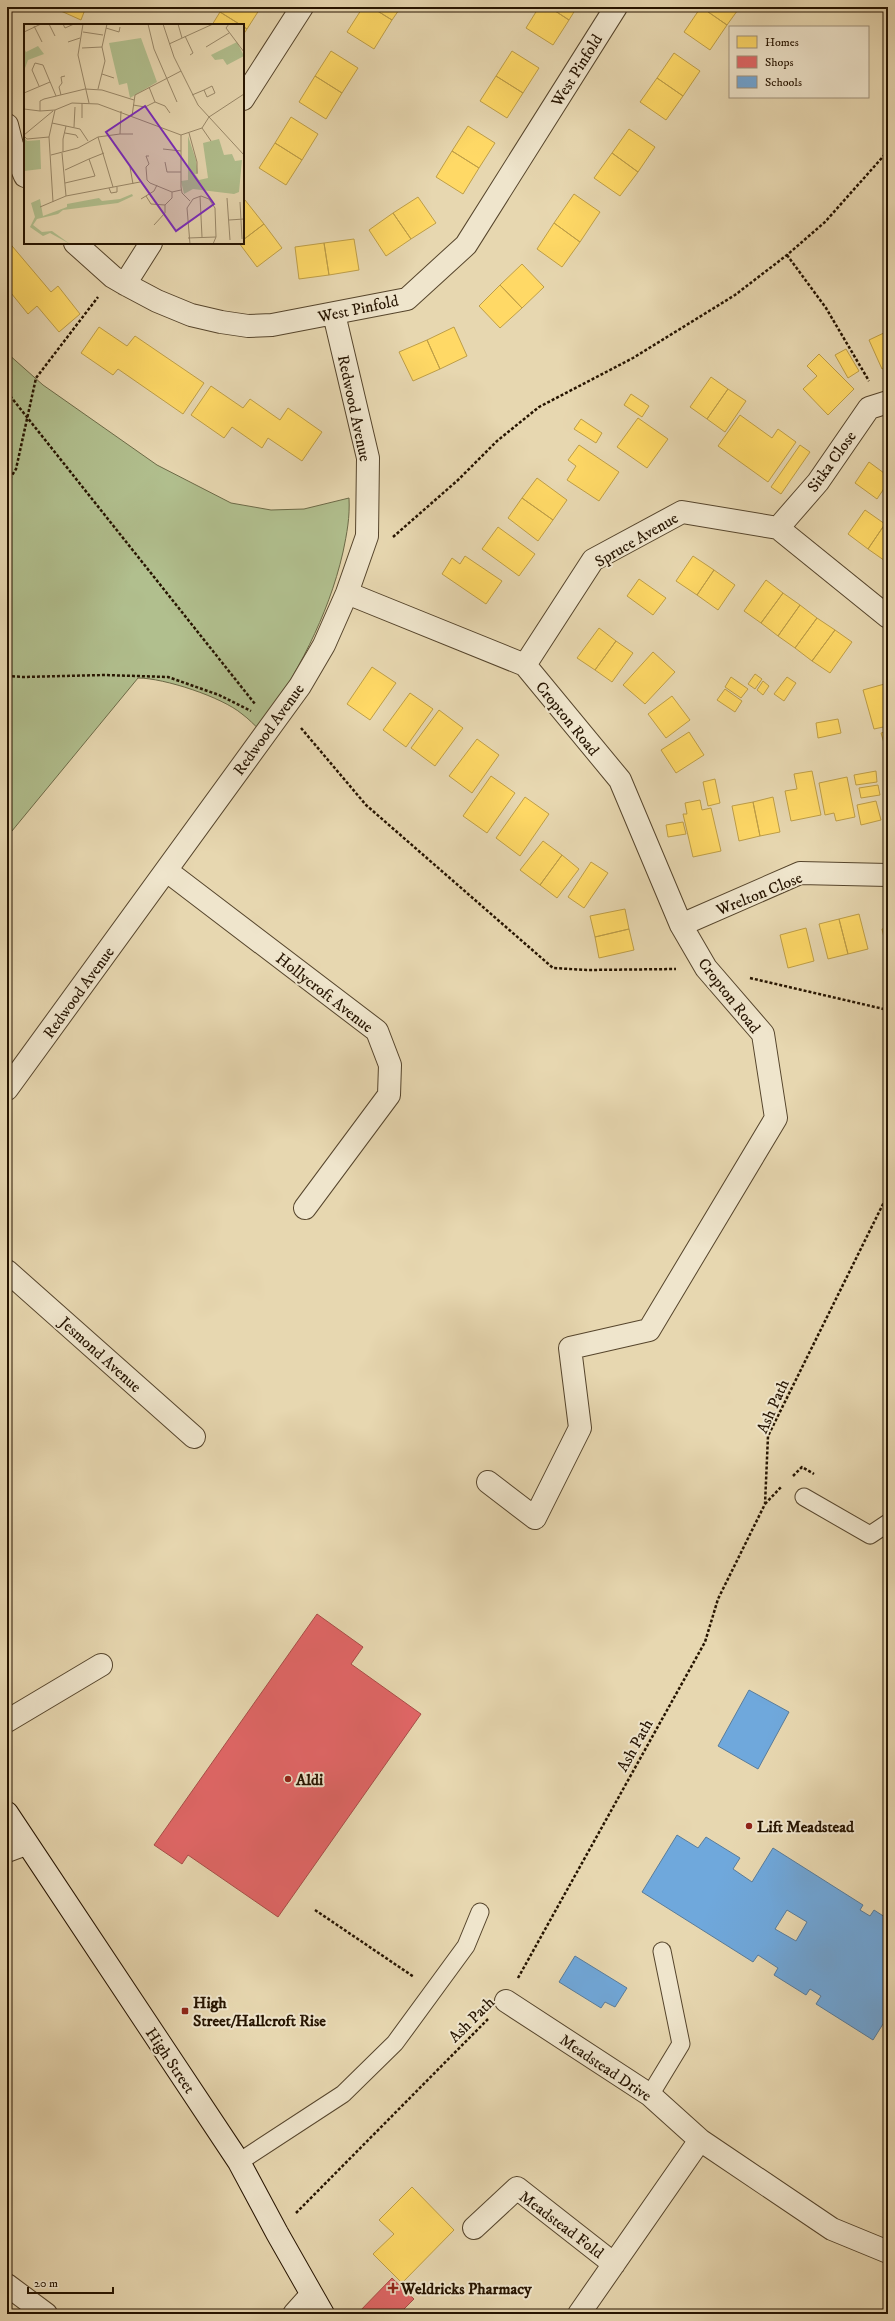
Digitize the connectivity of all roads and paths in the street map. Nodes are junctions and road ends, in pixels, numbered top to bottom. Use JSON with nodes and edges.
{"nodes":[{"id":1,"x":302,"y":7,"type":"edge"},
{"id":2,"x":616,"y":7,"type":"edge"},
{"id":3,"x":244,"y":97,"type":"edge"},
{"id":4,"x":7,"y":125,"type":"edge"},
{"id":5,"x":888,"y":151,"type":"edge"},
{"id":6,"x":24,"y":174,"type":"edge"},
{"id":7,"x":76,"y":244,"type":"edge"},
{"id":8,"x":150,"y":244,"type":"edge"},
{"id":9,"x":787,"y":255,"type":"junction"},
{"id":10,"x":119,"y":280,"type":"junction"},
{"id":11,"x":334,"y":314,"type":"junction"},
{"id":12,"x":7,"y":392,"type":"edge"},
{"id":13,"x":886,"y":402,"type":"edge"},
{"id":14,"x":28,"y":417,"type":"junction"},
{"id":15,"x":7,"y":483,"type":"edge"},
{"id":16,"x":778,"y":528,"type":"junction"},
{"id":17,"x":363,"y":547,"type":"junction"},
{"id":18,"x":347,"y":593,"type":"junction"},
{"id":19,"x":888,"y":617,"type":"edge"},
{"id":20,"x":525,"y":666,"type":"junction"},
{"id":21,"x":7,"y":676,"type":"edge"},
{"id":22,"x":274,"y":723,"type":"junction"},
{"id":23,"x":167,"y":871,"type":"junction"},
{"id":24,"x":888,"y":875,"type":"edge"},
{"id":25,"x":681,"y":925,"type":"junction"},
{"id":26,"x":587,"y":970,"type":"dead end"},
{"id":27,"x":7,"y":1089,"type":"edge"},
{"id":28,"x":888,"y":1194,"type":"edge"},
{"id":29,"x":306,"y":1208,"type":"dead end"},
{"id":30,"x":7,"y":1271,"type":"edge"},
{"id":31,"x":194,"y":1437,"type":"dead end"},
{"id":32,"x":488,"y":1482,"type":"dead end"},
{"id":33,"x":804,"y":1497,"type":"dead end"},
{"id":34,"x":888,"y":1523,"type":"edge"},
{"id":35,"x":101,"y":1665,"type":"dead end"},
{"id":36,"x":7,"y":1720,"type":"edge"},
{"id":37,"x":7,"y":1813,"type":"edge"},
{"id":38,"x":17,"y":1848,"type":"edge"},
{"id":39,"x":315,"y":1910,"type":"dead end"},
{"id":40,"x":480,"y":1912,"type":"dead end"},
{"id":41,"x":662,"y":1951,"type":"dead end"},
{"id":42,"x":418,"y":1980,"type":"dead end"},
{"id":43,"x":506,"y":2001,"type":"junction"},
{"id":44,"x":650,"y":2095,"type":"junction"},
{"id":45,"x":700,"y":2140,"type":"junction"},
{"id":46,"x":239,"y":2162,"type":"junction"},
{"id":47,"x":474,"y":2228,"type":"dead end"},
{"id":48,"x":276,"y":2233,"type":"junction"},
{"id":49,"x":888,"y":2252,"type":"edge"},
{"id":50,"x":614,"y":2264,"type":"junction"},
{"id":51,"x":7,"y":2285,"type":"edge"},
{"id":52,"x":311,"y":2295,"type":"junction"},
{"id":53,"x":46,"y":2314,"type":"edge"},
{"id":54,"x":294,"y":2314,"type":"edge"},
{"id":55,"x":323,"y":2314,"type":"edge"},
{"id":56,"x":579,"y":2314,"type":"edge"}],
"edges":[{"from":1,"to":3,"type":"street"},
{"from":2,"to":11,"type":"street","name":"West Pinfold"},
{"from":4,"to":6,"type":"street"},
{"from":5,"to":9,"type":"path"},
{"from":7,"to":10,"type":"street","name":"West Pinfold"},
{"from":8,"to":10,"type":"street"},
{"from":9,"to":13,"type":"path"},
{"from":9,"to":17,"type":"path"},
{"from":10,"to":11,"type":"street","name":"West Pinfold"},
{"from":10,"to":14,"type":"path"},
{"from":11,"to":17,"type":"street","name":"Redwood Avenue"},
{"from":12,"to":14,"type":"path"},
{"from":13,"to":16,"type":"street","name":"Sitka Close"},
{"from":14,"to":15,"type":"path"},
{"from":14,"to":21,"type":"path"},
{"from":16,"to":19,"type":"street","name":"Spruce Avenue"},
{"from":16,"to":20,"type":"street","name":"Spruce Avenue"},
{"from":17,"to":18,"type":"street","name":"Redwood Avenue"},
{"from":18,"to":20,"type":"street","name":"Cropton Road"},
{"from":18,"to":22,"type":"street","name":"Redwood Avenue"},
{"from":20,"to":25,"type":"street","name":"Cropton Road"},
{"from":22,"to":23,"type":"street","name":"Redwood Avenue"},
{"from":22,"to":26,"type":"path"},
{"from":23,"to":27,"type":"street","name":"Redwood Avenue"},
{"from":23,"to":29,"type":"street","name":"Hollycroft Avenue"},
{"from":24,"to":25,"type":"street","name":"Wrelton Close"},
{"from":25,"to":32,"type":"street","name":"Cropton Road"},
{"from":28,"to":43,"type":"path","name":"Ash Path"},
{"from":30,"to":31,"type":"street","name":"Jesmond Avenue"},
{"from":33,"to":34,"type":"lane"},
{"from":35,"to":36,"type":"street"},
{"from":37,"to":38,"type":"street","name":"High Street"},
{"from":38,"to":46,"type":"street","name":"High Street"},
{"from":39,"to":42,"type":"path"},
{"from":40,"to":46,"type":"lane"},
{"from":41,"to":44,"type":"lane"},
{"from":43,"to":44,"type":"street","name":"Meadstead Drive"},
{"from":43,"to":48,"type":"path","name":"Ash Path"},
{"from":44,"to":45,"type":"street","name":"Meadstead Drive"},
{"from":45,"to":49,"type":"street","name":"Meadstead Drive"},
{"from":45,"to":50,"type":"street"},
{"from":46,"to":48,"type":"street","name":"High Street"},
{"from":47,"to":50,"type":"street","name":"Meadstead Fold"},
{"from":48,"to":52,"type":"street","name":"High Street"},
{"from":50,"to":56,"type":"street"},
{"from":51,"to":53,"type":"street"},
{"from":52,"to":54,"type":"street"},
{"from":52,"to":55,"type":"street","name":"High Street"}]}
